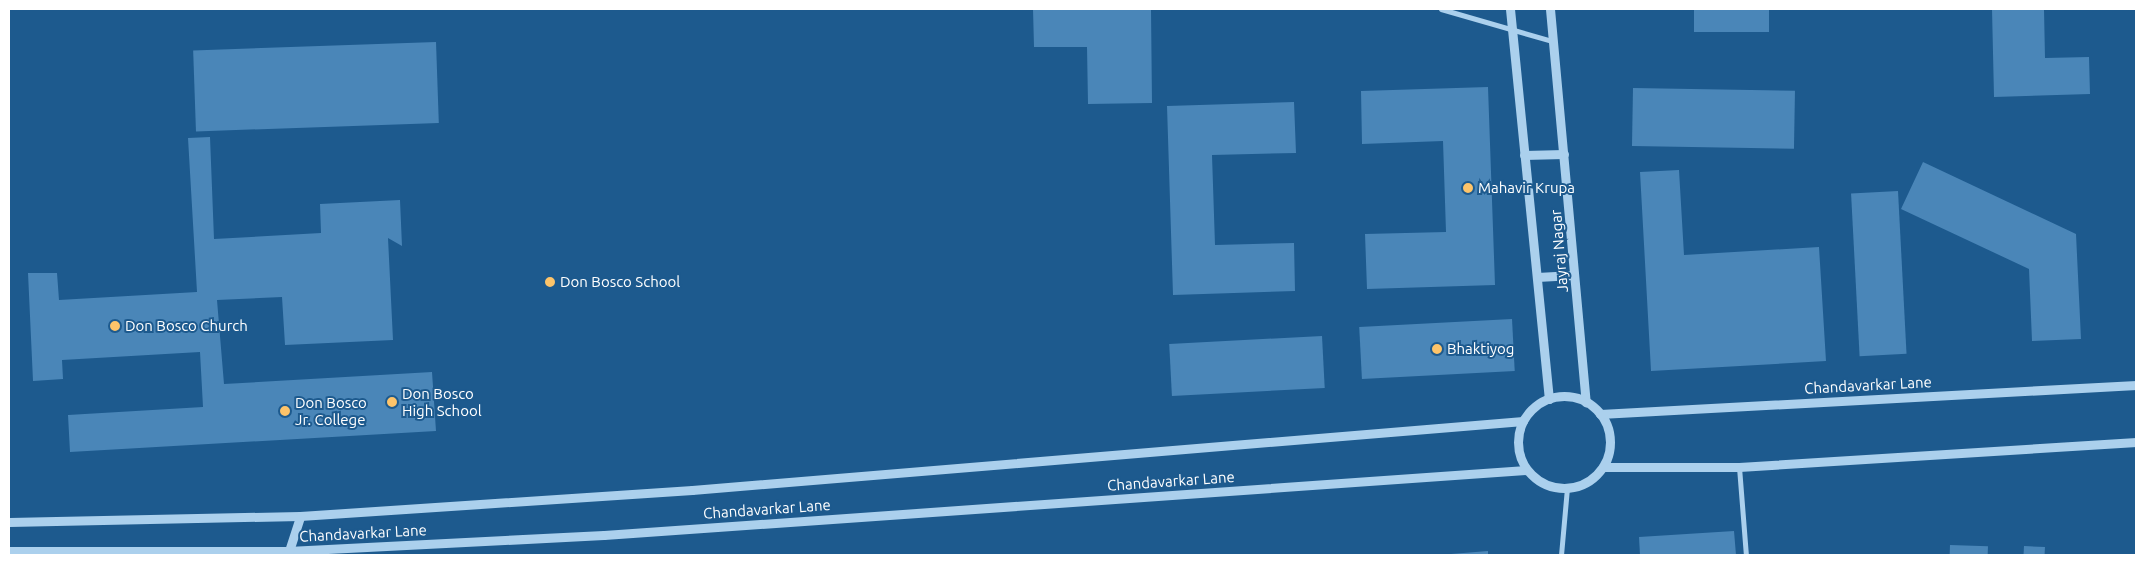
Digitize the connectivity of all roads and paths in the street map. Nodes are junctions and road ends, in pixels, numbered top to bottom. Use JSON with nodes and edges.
{"nodes":[{"id":1,"x":1441,"y":9,"type":"edge"},
{"id":2,"x":1510,"y":9,"type":"edge"},
{"id":3,"x":1550,"y":9,"type":"edge"},
{"id":4,"x":1512,"y":32,"type":"junction"},
{"id":5,"x":1552,"y":41,"type":"junction"},
{"id":6,"x":1564,"y":154,"type":"junction"},
{"id":7,"x":1524,"y":155,"type":"junction"},
{"id":8,"x":1574,"y":275,"type":"junction"},
{"id":9,"x":1537,"y":277,"type":"junction"},
{"id":10,"x":2136,"y":385,"type":"edge"},
{"id":11,"x":1549,"y":399,"type":"junction"},
{"id":12,"x":1586,"y":402,"type":"junction"},
{"id":13,"x":1600,"y":414,"type":"junction"},
{"id":14,"x":1523,"y":421,"type":"junction"},
{"id":15,"x":2136,"y":442,"type":"edge"},
{"id":16,"x":1603,"y":467,"type":"junction"},
{"id":17,"x":1739,"y":467,"type":"junction"},
{"id":18,"x":1527,"y":470,"type":"junction"},
{"id":19,"x":1567,"y":488,"type":"junction"},
{"id":20,"x":300,"y":516,"type":"junction"},
{"id":21,"x":9,"y":522,"type":"edge"},
{"id":22,"x":9,"y":552,"type":"edge"},
{"id":23,"x":288,"y":553,"type":"edge"},
{"id":24,"x":1561,"y":555,"type":"edge"},
{"id":25,"x":1746,"y":555,"type":"edge"}],
"edges":[{"from":1,"to":4,"type":"street"},
{"from":2,"to":4,"type":"street","name":"Jayraj Nagar"},
{"from":3,"to":5,"type":"street","name":"Jayraj Nagar"},
{"from":4,"to":5,"type":"street"},
{"from":4,"to":7,"type":"street","name":"Jayraj Nagar"},
{"from":5,"to":6,"type":"street","name":"Jayraj Nagar"},
{"from":6,"to":7,"type":"street"},
{"from":6,"to":8,"type":"street","name":"Jayraj Nagar"},
{"from":7,"to":9,"type":"street","name":"Jayraj Nagar"},
{"from":8,"to":9,"type":"street"},
{"from":8,"to":12,"type":"street","name":"Jayraj Nagar"},
{"from":9,"to":11,"type":"street","name":"Jayraj Nagar"},
{"from":10,"to":13,"type":"street","name":"Chandavarkar Lane"},
{"from":11,"to":12,"type":"street"},
{"from":11,"to":14,"type":"street"},
{"from":12,"to":13,"type":"street"},
{"from":13,"to":16,"type":"street"},
{"from":14,"to":18,"type":"street"},
{"from":14,"to":20,"type":"street","name":"Chandavarkar Lane"},
{"from":15,"to":17,"type":"street"},
{"from":16,"to":17,"type":"street"},
{"from":16,"to":19,"type":"street"},
{"from":17,"to":25,"type":"street"},
{"from":18,"to":19,"type":"street"},
{"from":18,"to":23,"type":"street","name":"Chandavarkar Lane"},
{"from":19,"to":24,"type":"street"},
{"from":20,"to":21,"type":"street","name":"Chandavarkar Lane"},
{"from":20,"to":23,"type":"street"},
{"from":22,"to":23,"type":"street","name":"Chandavarkar Lane"}]}
